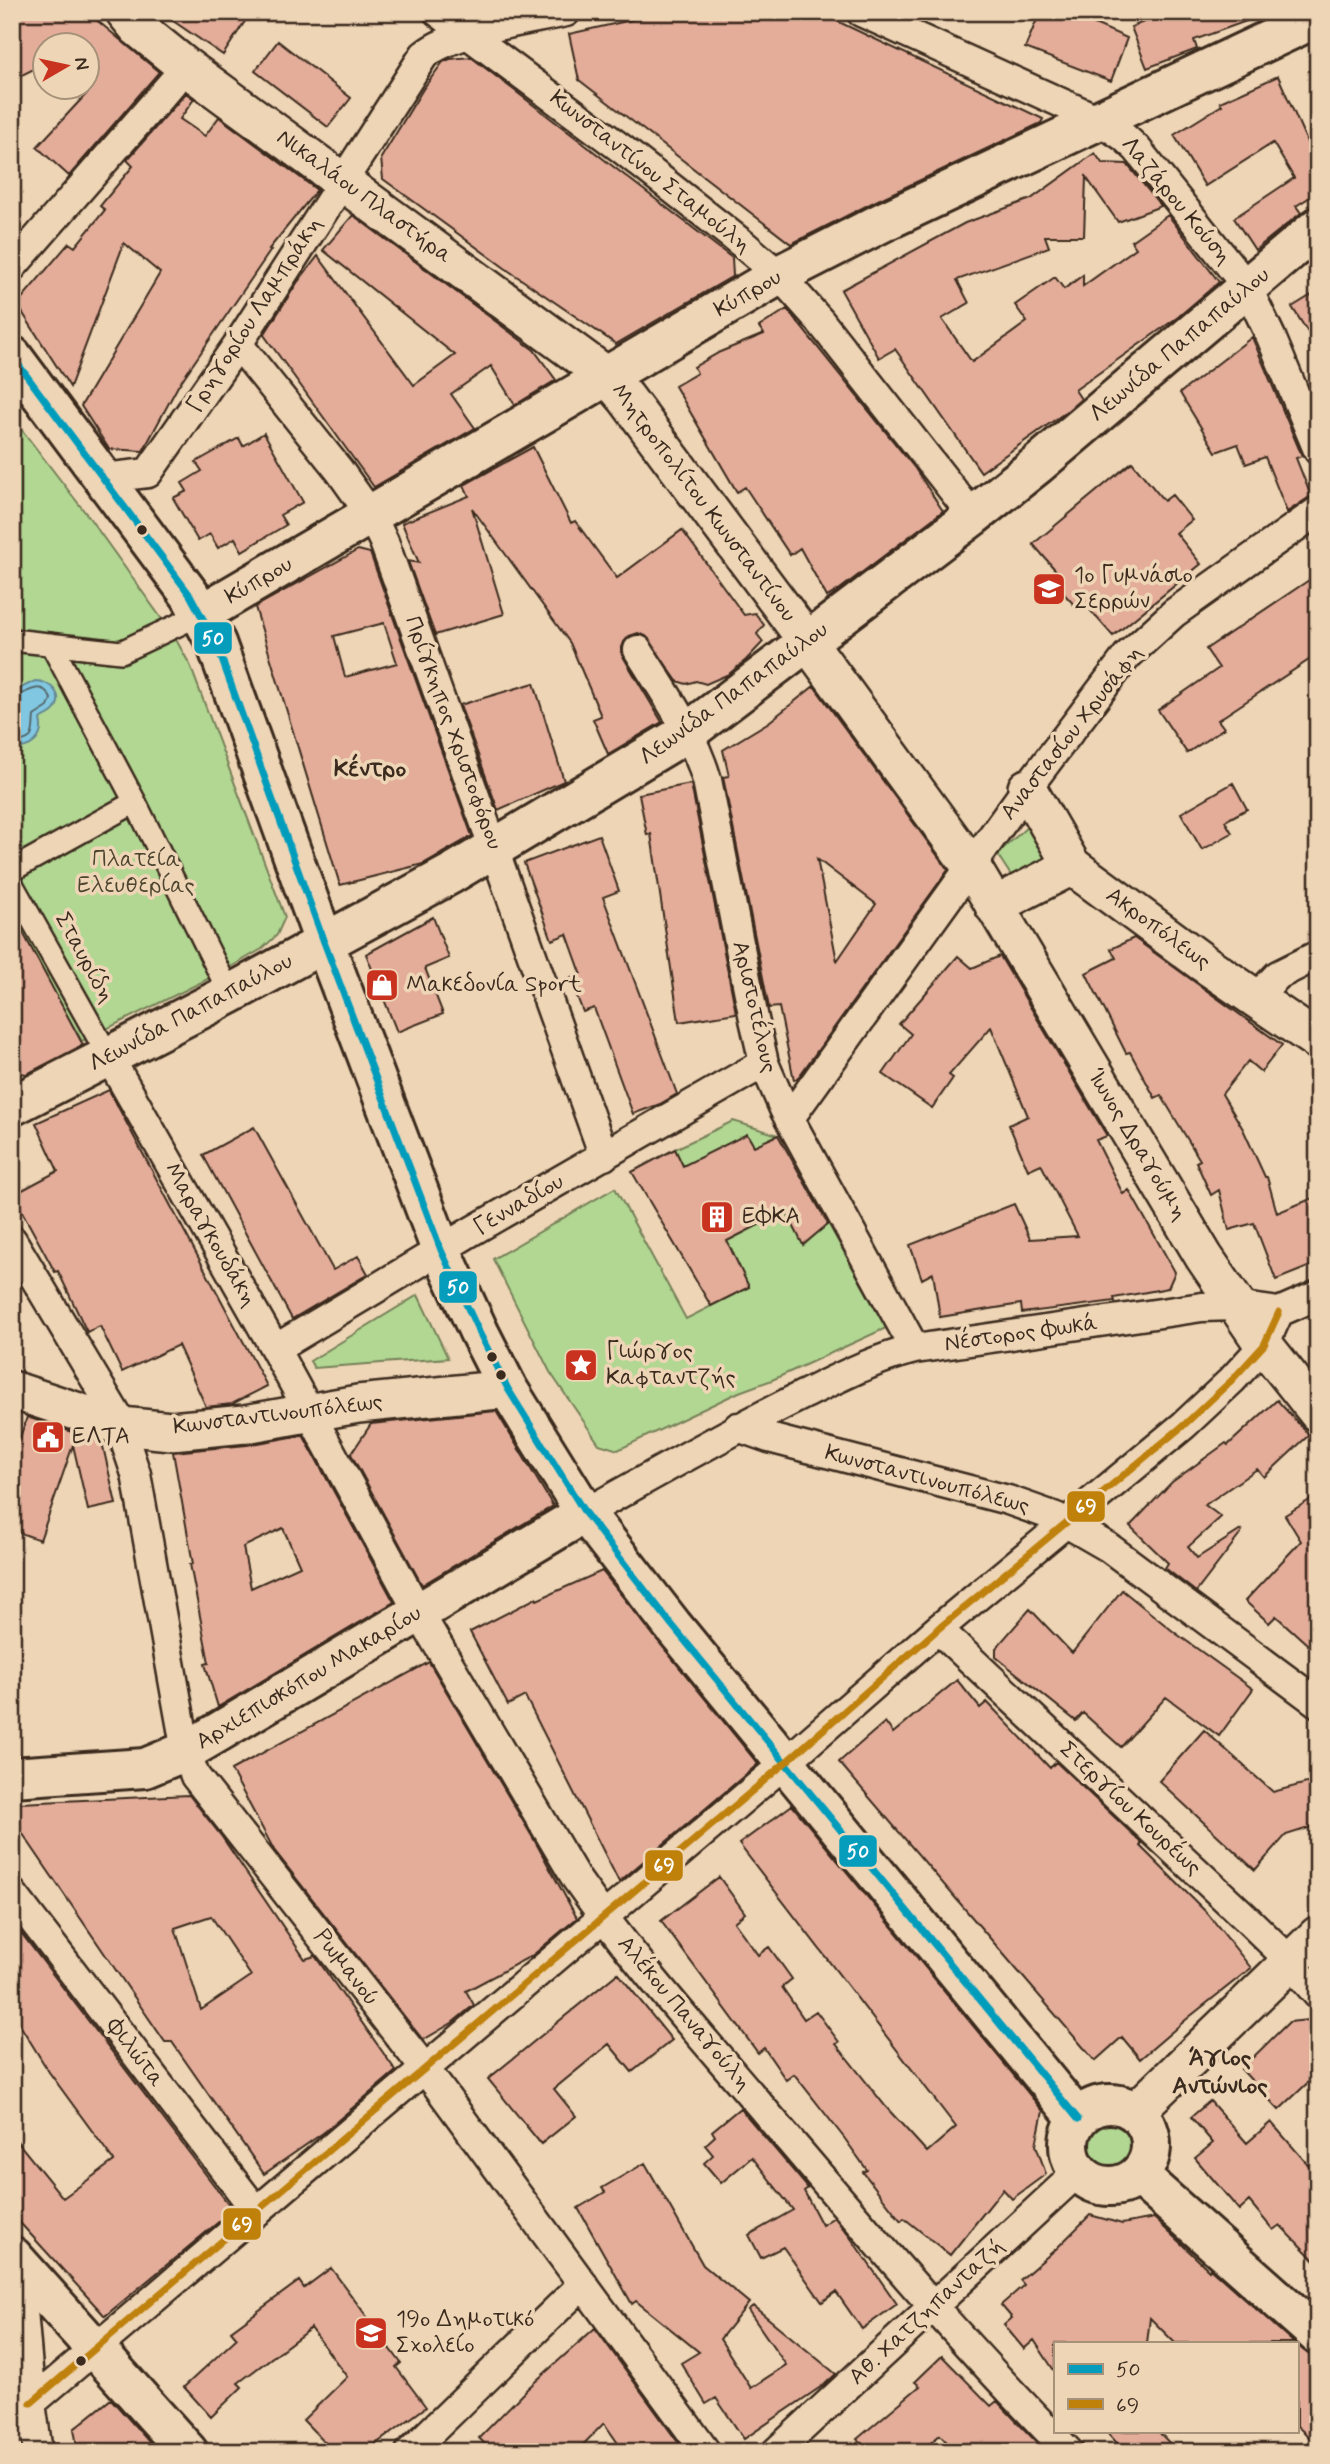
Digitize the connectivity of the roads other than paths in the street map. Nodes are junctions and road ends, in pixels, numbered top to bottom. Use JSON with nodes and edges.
{"nodes":[{"id":1,"x":125,"y":12,"type":"edge"},
{"id":2,"x":439,"y":12,"type":"edge"},
{"id":3,"x":566,"y":12,"type":"edge"},
{"id":4,"x":862,"y":12,"type":"edge"},
{"id":5,"x":1318,"y":17,"type":"edge"},
{"id":6,"x":471,"y":34,"type":"junction"},
{"id":7,"x":186,"y":66,"type":"junction"},
{"id":8,"x":1098,"y":120,"type":"junction"},
{"id":9,"x":343,"y":181,"type":"junction"},
{"id":10,"x":1318,"y":227,"type":"edge"},
{"id":11,"x":12,"y":267,"type":"edge"},
{"id":12,"x":779,"y":275,"type":"junction"},
{"id":13,"x":1247,"y":288,"type":"junction"},
{"id":14,"x":239,"y":344,"type":"junction"},
{"id":15,"x":12,"y":356,"type":"edge"},
{"id":16,"x":608,"y":377,"type":"junction"},
{"id":17,"x":1318,"y":450,"type":"edge"},
{"id":18,"x":103,"y":478,"type":"junction"},
{"id":19,"x":1318,"y":511,"type":"edge"},
{"id":20,"x":371,"y":515,"type":"junction"},
{"id":21,"x":973,"y":516,"type":"junction"},
{"id":22,"x":201,"y":614,"type":"junction"},
{"id":23,"x":12,"y":640,"type":"edge"},
{"id":24,"x":807,"y":641,"type":"junction"},
{"id":25,"x":51,"y":644,"type":"junction"},
{"id":26,"x":638,"y":650,"type":"dead end"},
{"id":27,"x":688,"y":732,"type":"junction"},
{"id":28,"x":1027,"y":788,"type":"junction"},
{"id":29,"x":135,"y":802,"type":"junction"},
{"id":30,"x":495,"y":850,"type":"junction"},
{"id":31,"x":971,"y":866,"type":"junction"},
{"id":32,"x":1072,"y":866,"type":"junction"},
{"id":33,"x":12,"y":870,"type":"edge"},
{"id":34,"x":12,"y":884,"type":"edge"},
{"id":35,"x":994,"y":906,"type":"junction"},
{"id":36,"x":324,"y":943,"type":"junction"},
{"id":37,"x":1318,"y":955,"type":"edge"},
{"id":38,"x":230,"y":994,"type":"junction"},
{"id":39,"x":1255,"y":998,"type":"junction"},
{"id":40,"x":1318,"y":1041,"type":"edge"},
{"id":41,"x":109,"y":1057,"type":"junction"},
{"id":42,"x":764,"y":1063,"type":"junction"},
{"id":43,"x":12,"y":1106,"type":"edge"},
{"id":44,"x":789,"y":1119,"type":"junction"},
{"id":45,"x":604,"y":1156,"type":"junction"},
{"id":46,"x":12,"y":1240,"type":"edge"},
{"id":47,"x":441,"y":1250,"type":"junction"},
{"id":48,"x":1318,"y":1295,"type":"edge"},
{"id":49,"x":1236,"y":1306,"type":"junction"},
{"id":50,"x":1279,"y":1312,"type":"junction"},
{"id":51,"x":1264,"y":1345,"type":"junction"},
{"id":52,"x":275,"y":1349,"type":"junction"},
{"id":53,"x":915,"y":1349,"type":"junction"},
{"id":54,"x":508,"y":1388,"type":"junction"},
{"id":55,"x":12,"y":1390,"type":"edge"},
{"id":56,"x":310,"y":1413,"type":"junction"},
{"id":57,"x":1318,"y":1413,"type":"edge"},
{"id":58,"x":121,"y":1426,"type":"junction"},
{"id":59,"x":737,"y":1427,"type":"junction"},
{"id":60,"x":585,"y":1513,"type":"junction"},
{"id":61,"x":1067,"y":1522,"type":"junction"},
{"id":62,"x":419,"y":1613,"type":"junction"},
{"id":63,"x":938,"y":1629,"type":"junction"},
{"id":64,"x":1318,"y":1703,"type":"edge"},
{"id":65,"x":186,"y":1751,"type":"junction"},
{"id":66,"x":785,"y":1763,"type":"junction"},
{"id":67,"x":12,"y":1777,"type":"edge"},
{"id":68,"x":12,"y":1893,"type":"edge"},
{"id":69,"x":603,"y":1917,"type":"junction"},
{"id":70,"x":1318,"y":1935,"type":"edge"},
{"id":71,"x":1289,"y":1961,"type":"junction"},
{"id":72,"x":1318,"y":1995,"type":"edge"},
{"id":73,"x":425,"y":2069,"type":"junction"},
{"id":74,"x":1135,"y":2112,"type":"junction"},
{"id":75,"x":1078,"y":2119,"type":"junction"},
{"id":76,"x":1078,"y":2172,"type":"junction"},
{"id":77,"x":1138,"y":2175,"type":"junction"},
{"id":78,"x":257,"y":2212,"type":"junction"},
{"id":79,"x":16,"y":2260,"type":"edge"},
{"id":80,"x":583,"y":2284,"type":"junction"},
{"id":81,"x":932,"y":2307,"type":"junction"},
{"id":82,"x":1318,"y":2335,"type":"edge"},
{"id":83,"x":97,"y":2349,"type":"junction"},
{"id":84,"x":31,"y":2403,"type":"junction"},
{"id":85,"x":38,"y":2452,"type":"edge"},
{"id":86,"x":188,"y":2452,"type":"edge"},
{"id":87,"x":410,"y":2452,"type":"edge"},
{"id":88,"x":706,"y":2452,"type":"edge"},
{"id":89,"x":776,"y":2452,"type":"edge"},
{"id":90,"x":1069,"y":2452,"type":"edge"}],
"edges":[{"from":1,"to":7,"type":"street","name":"Νικαλάου Πλαστήρα"},
{"from":2,"to":6,"type":"street","name":"Κωνσταντίνου Σταμούλη"},
{"from":3,"to":6,"type":"street","name":"Γρηγορίου Λαμπράκη"},
{"from":4,"to":8,"type":"street","name":"Λαζάρου Κούση"},
{"from":5,"to":8,"type":"main road","name":"Κύπρου"},
{"from":6,"to":9,"type":"street","name":"Γρηγορίου Λαμπράκη"},
{"from":6,"to":12,"type":"street","name":"Κωνσταντίνου Σταμούλη"},
{"from":7,"to":9,"type":"street","name":"Νικαλάου Πλαστήρα"},
{"from":7,"to":11,"type":"street"},
{"from":8,"to":12,"type":"main road","name":"Κύπρου"},
{"from":8,"to":13,"type":"street","name":"Λαζάρου Κούση"},
{"from":9,"to":14,"type":"street","name":"Γρηγορίου Λαμπράκη"},
{"from":9,"to":16,"type":"street","name":"Νικαλάου Πλαστήρα"},
{"from":10,"to":13,"type":"main road","name":"Λεωνίδα Παπαπαύλου"},
{"from":12,"to":16,"type":"main road","name":"Κύπρου"},
{"from":12,"to":21,"type":"street","name":"Κωνσταντίνου Σταμούλη"},
{"from":13,"to":17,"type":"street","name":"Λαζάρου Κούση"},
{"from":13,"to":21,"type":"main road","name":"Λεωνίδα Παπαπαύλου"},
{"from":14,"to":18,"type":"street","name":"Γρηγορίου Λαμπράκη"},
{"from":14,"to":20,"type":"street","name":"Πρίγκηπος Χριστοφόρου"},
{"from":15,"to":18,"type":"main road"},
{"from":16,"to":20,"type":"main road","name":"Κύπρου"},
{"from":16,"to":24,"type":"street","name":"Μητροπολίτου Κωνσταντίνου"},
{"from":18,"to":22,"type":"main road"},
{"from":19,"to":28,"type":"street","name":"Αναστασίου Χρυσάφη"},
{"from":20,"to":22,"type":"main road","name":"Κύπρου"},
{"from":20,"to":30,"type":"street","name":"Πρίγκηπος Χριστοφόρου"},
{"from":21,"to":24,"type":"main road","name":"Λεωνίδα Παπαπαύλου"},
{"from":22,"to":25,"type":"street"},
{"from":22,"to":36,"type":"main road"},
{"from":23,"to":25,"type":"street"},
{"from":24,"to":27,"type":"main road","name":"Λεωνίδα Παπαπαύλου"},
{"from":24,"to":31,"type":"street","name":"Μητροπολίτου Κωνσταντίνου"},
{"from":25,"to":29,"type":"street"},
{"from":26,"to":27,"type":"street","name":"Αριστοτέλους"},
{"from":27,"to":30,"type":"main road","name":"Λεωνίδα Παπαπαύλου"},
{"from":27,"to":42,"type":"street","name":"Αριστοτέλους"},
{"from":28,"to":31,"type":"street","name":"Αναστασίου Χρυσάφη"},
{"from":28,"to":32,"type":"street"},
{"from":29,"to":33,"type":"street"},
{"from":29,"to":38,"type":"street"},
{"from":30,"to":36,"type":"main road","name":"Λεωνίδα Παπαπαύλου"},
{"from":30,"to":45,"type":"street","name":"Πρίγκηπος Χριστοφόρου"},
{"from":31,"to":35,"type":"street","name":"Ίωνος Δραγούμη"},
{"from":31,"to":44,"type":"street"},
{"from":32,"to":35,"type":"street"},
{"from":32,"to":39,"type":"street","name":"Ακροπόλεως"},
{"from":34,"to":41,"type":"street","name":"Σταυρίδη"},
{"from":35,"to":49,"type":"street","name":"Ίωνος Δραγούμη"},
{"from":36,"to":38,"type":"main road","name":"Λεωνίδα Παπαπαύλου"},
{"from":36,"to":47,"type":"main road"},
{"from":37,"to":39,"type":"street"},
{"from":38,"to":41,"type":"main road","name":"Λεωνίδα Παπαπαύλου"},
{"from":39,"to":40,"type":"street","name":"Ακροπόλεως"},
{"from":41,"to":43,"type":"main road","name":"Λεωνίδα Παπαπαύλου"},
{"from":41,"to":52,"type":"street","name":"Μαραγκουδάκη"},
{"from":42,"to":44,"type":"street","name":"Αριστοτέλους"},
{"from":42,"to":45,"type":"street","name":"Γενναδίου"},
{"from":44,"to":53,"type":"street","name":"Αριστοτέλους"},
{"from":45,"to":47,"type":"street","name":"Γενναδίου"},
{"from":46,"to":58,"type":"street","name":"Ρωμανού"},
{"from":47,"to":52,"type":"street","name":"Γενναδίου"},
{"from":47,"to":54,"type":"main road"},
{"from":48,"to":50,"type":"street"},
{"from":49,"to":50,"type":"street","name":"Νέστορος Φωκά"},
{"from":49,"to":51,"type":"street","name":"Ίωνος Δραγούμη"},
{"from":49,"to":53,"type":"street","name":"Νέστορος Φωκά"},
{"from":50,"to":51,"type":"street"},
{"from":51,"to":57,"type":"street","name":"Ίωνος Δραγούμη"},
{"from":51,"to":61,"type":"street"},
{"from":52,"to":56,"type":"street","name":"Μαραγκουδάκη"},
{"from":53,"to":59,"type":"street","name":"Νέστορος Φωκά"},
{"from":54,"to":56,"type":"street","name":"Κωνσταντινουπόλεως"},
{"from":54,"to":60,"type":"main road"},
{"from":55,"to":58,"type":"street","name":"Κωνσταντινουπόλεως"},
{"from":56,"to":58,"type":"street","name":"Κωνσταντινουπόλεως"},
{"from":56,"to":62,"type":"street","name":"Αλέκου Παναγούλη"},
{"from":58,"to":65,"type":"street","name":"Ρωμανού"},
{"from":59,"to":60,"type":"street"},
{"from":59,"to":61,"type":"street","name":"Κωνσταντινουπόλεως"},
{"from":60,"to":62,"type":"main road","name":"Αρχιεπισκόπου Μακαρίου"},
{"from":60,"to":66,"type":"main road"},
{"from":61,"to":63,"type":"street"},
{"from":61,"to":64,"type":"street","name":"Κωνσταντινουπόλεως"},
{"from":62,"to":65,"type":"main road","name":"Αρχιεπισκόπου Μακαρίου"},
{"from":62,"to":69,"type":"street","name":"Αλέκου Παναγούλη"},
{"from":63,"to":66,"type":"street"},
{"from":63,"to":71,"type":"street","name":"Στεργίου Κουρέως"},
{"from":65,"to":67,"type":"main road","name":"Αρχιεπισκόπου Μακαρίου"},
{"from":65,"to":73,"type":"street","name":"Ρωμανού"},
{"from":66,"to":69,"type":"street"},
{"from":66,"to":75,"type":"main road"},
{"from":68,"to":78,"type":"street","name":"Φιλώτα"},
{"from":69,"to":73,"type":"street"},
{"from":69,"to":81,"type":"street","name":"Αλέκου Παναγούλη"},
{"from":70,"to":71,"type":"street"},
{"from":71,"to":72,"type":"street","name":"Στεργίου Κουρέως"},
{"from":71,"to":74,"type":"street"},
{"from":73,"to":78,"type":"street"},
{"from":73,"to":80,"type":"street","name":"Ρωμανού"},
{"from":74,"to":75,"type":"main road"},
{"from":74,"to":77,"type":"main road"},
{"from":75,"to":76,"type":"main road"},
{"from":76,"to":77,"type":"main road"},
{"from":76,"to":81,"type":"street","name":"Αθ. Χατζηπανταζή"},
{"from":77,"to":82,"type":"main road"},
{"from":78,"to":83,"type":"street"},
{"from":79,"to":83,"type":"main road"},
{"from":79,"to":84,"type":"street"},
{"from":80,"to":87,"type":"street"},
{"from":80,"to":88,"type":"street","name":"Ρωμανού"},
{"from":81,"to":89,"type":"street","name":"Αθ. Χατζηπανταζή"},
{"from":81,"to":90,"type":"street","name":"Αλέκου Παναγούλη"},
{"from":83,"to":84,"type":"street"},
{"from":83,"to":86,"type":"main road"},
{"from":84,"to":85,"type":"street"}]}
